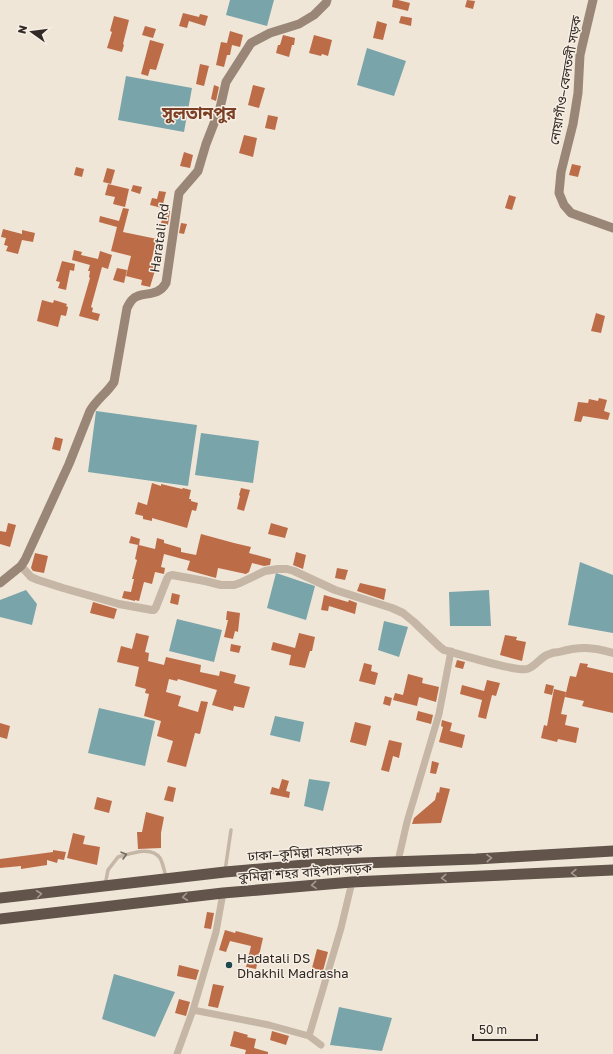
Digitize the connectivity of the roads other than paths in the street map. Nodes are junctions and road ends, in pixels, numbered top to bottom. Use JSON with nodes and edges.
{"nodes":[{"id":1,"x":327,"y":0,"type":"edge"},
{"id":2,"x":593,"y":0,"type":"edge"},
{"id":3,"x":613,"y":228,"type":"edge"},
{"id":4,"x":21,"y":566,"type":"junction"},
{"id":5,"x":0,"y":583,"type":"edge"},
{"id":6,"x":451,"y":651,"type":"junction"},
{"id":7,"x":613,"y":653,"type":"edge"},
{"id":8,"x":231,"y":830,"type":"dead end"},
{"id":9,"x":597,"y":852,"type":"junction"},
{"id":10,"x":613,"y":852,"type":"edge"},
{"id":11,"x":398,"y":861,"type":"junction"},
{"id":12,"x":607,"y":871,"type":"edge"},
{"id":13,"x":225,"y":872,"type":"junction"},
{"id":14,"x":167,"y":879,"type":"junction"},
{"id":15,"x":352,"y":882,"type":"junction"},
{"id":16,"x":104,"y":886,"type":"junction"},
{"id":17,"x":223,"y":893,"type":"junction"},
{"id":18,"x":0,"y":898,"type":"edge"},
{"id":19,"x":0,"y":919,"type":"edge"},
{"id":20,"x":193,"y":1010,"type":"junction"},
{"id":21,"x":309,"y":1036,"type":"junction"},
{"id":22,"x":321,"y":1045,"type":"dead end"},
{"id":23,"x":177,"y":1054,"type":"edge"}],
"edges":[{"from":1,"to":4,"type":"main road","name":"Haratali Rd"},
{"from":2,"to":3,"type":"main road","name":"নোয়াগাঁও–বেলতলী সড়ক"},
{"from":4,"to":5,"type":"main road","name":"Haratali Rd"},
{"from":4,"to":6,"type":"street"},
{"from":6,"to":7,"type":"street"},
{"from":6,"to":11,"type":"street"},
{"from":8,"to":13,"type":"lane"},
{"from":9,"to":10,"type":"highway","name":"ঢাকা–কুমিল্লা মহাসড়ক"},
{"from":11,"to":9,"type":"highway","name":"ঢাকা–কুমিল্লা মহাসড়ক","one_way":true},
{"from":9,"to":12,"type":"highway"},
{"from":11,"to":13,"type":"highway","name":"ঢাকা–কুমিল্লা মহাসড়ক"},
{"from":12,"to":15,"type":"highway","name":"কুমিল্লা শহর বাইপাস সড়ক","one_way":true},
{"from":13,"to":14,"type":"highway","name":"ঢাকা–কুমিল্লা মহাসড়ক"},
{"from":14,"to":16,"type":"highway","name":"ঢাকা–কুমিল্লা মহাসড়ক"},
{"from":16,"to":14,"type":"lane","one_way":true},
{"from":15,"to":17,"type":"highway","name":"কুমিল্লা শহর বাইপাস সড়ক","one_way":true},
{"from":15,"to":21,"type":"street"},
{"from":18,"to":16,"type":"highway","name":"ঢাকা–কুমিল্লা মহাসড়ক","one_way":true},
{"from":17,"to":19,"type":"highway","name":"কুমিল্লা শহর বাইপাস সড়ক","one_way":true},
{"from":17,"to":20,"type":"street"},
{"from":20,"to":21,"type":"street"},
{"from":20,"to":23,"type":"street"},
{"from":21,"to":22,"type":"street"}]}
